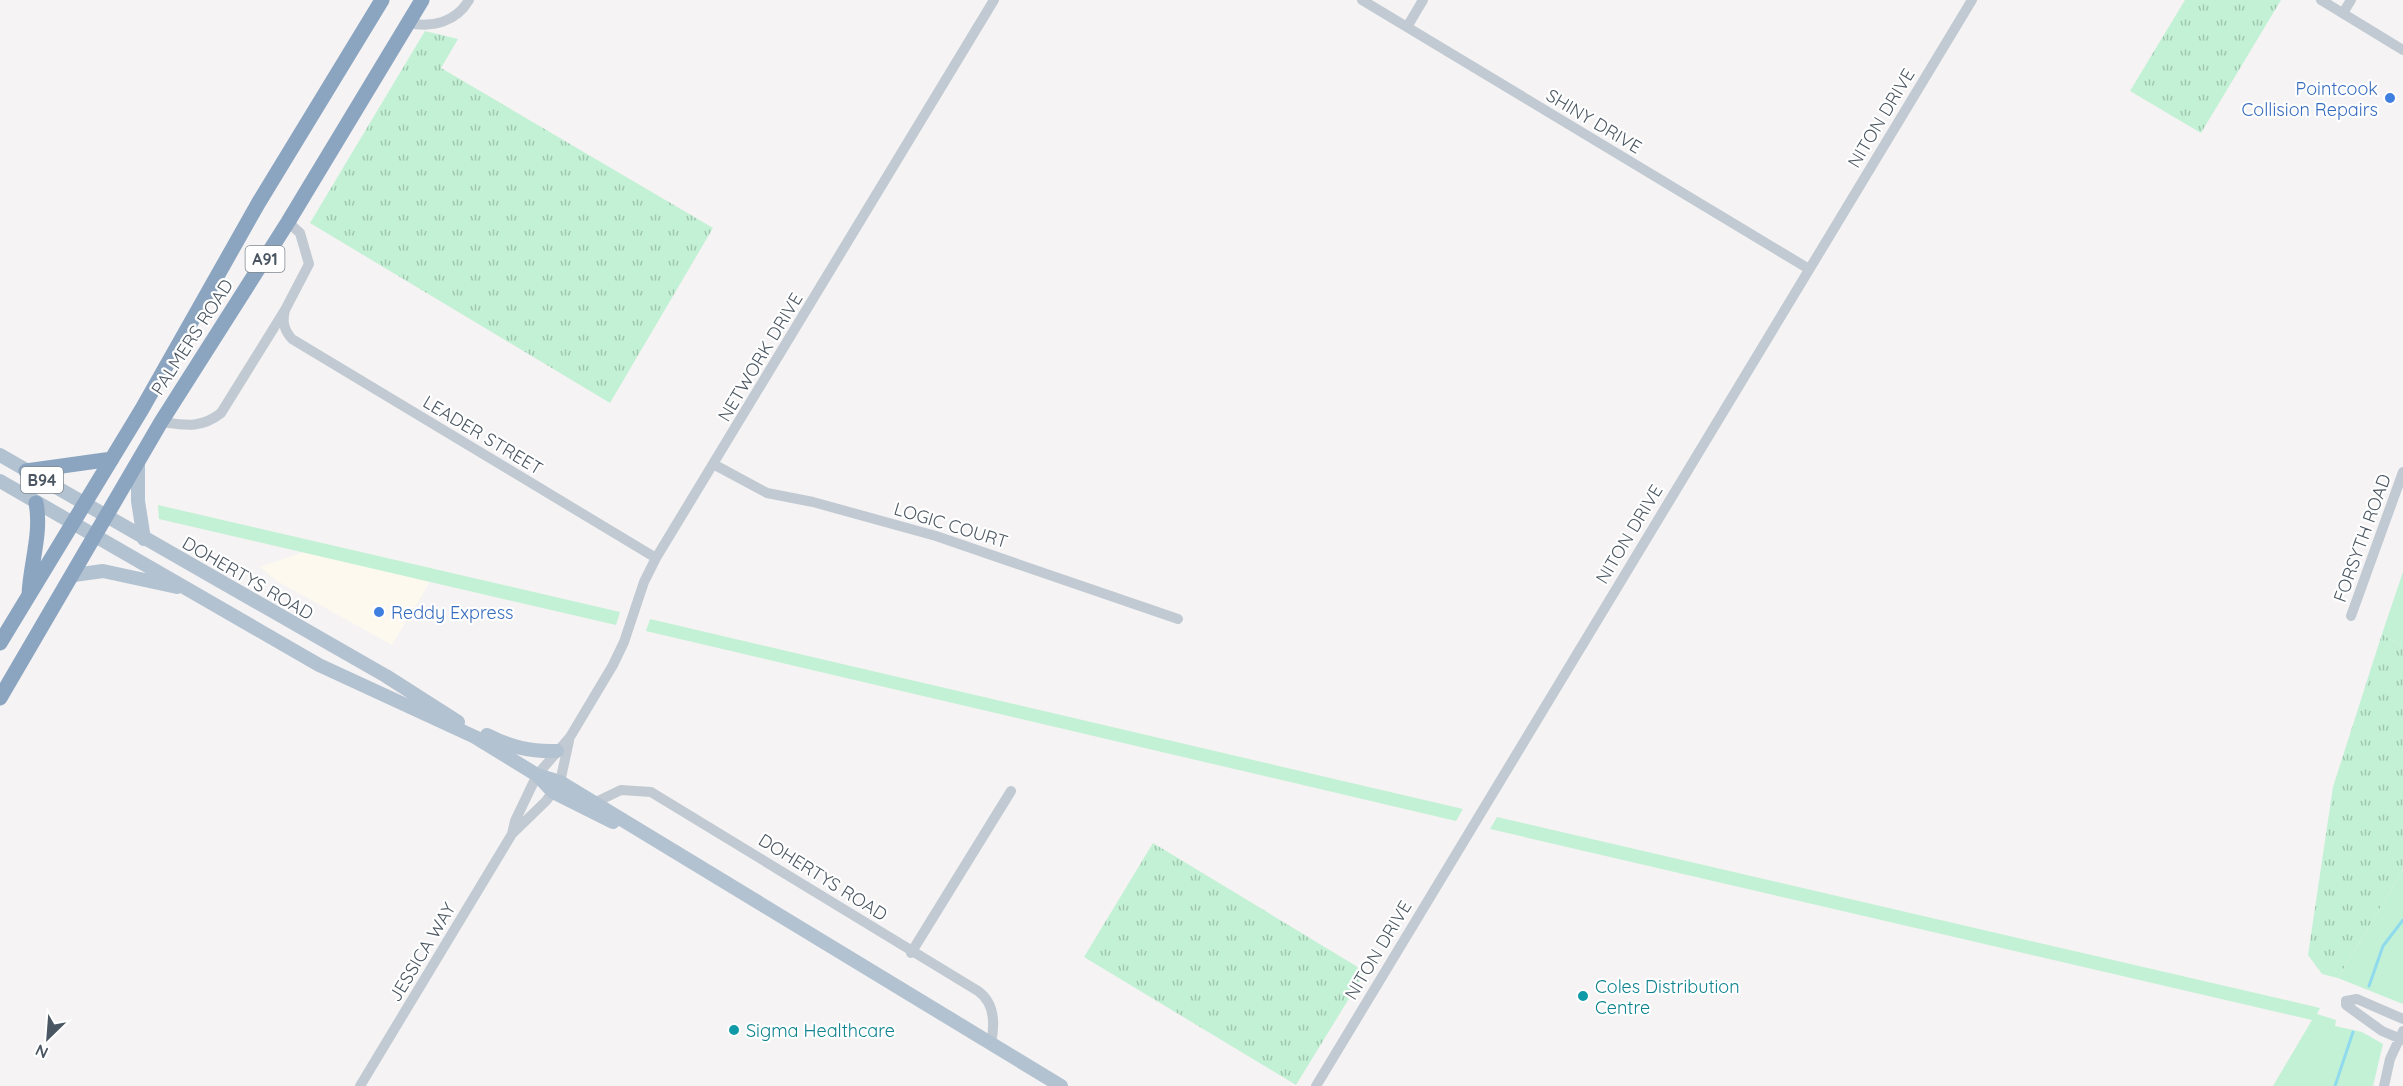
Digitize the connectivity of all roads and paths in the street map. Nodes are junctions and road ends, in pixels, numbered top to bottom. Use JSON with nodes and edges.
{"nodes":[{"id":1,"x":382,"y":0,"type":"edge"},
{"id":2,"x":422,"y":0,"type":"edge"},
{"id":3,"x":470,"y":0,"type":"edge"},
{"id":4,"x":994,"y":0,"type":"edge"},
{"id":5,"x":1362,"y":0,"type":"edge"},
{"id":6,"x":1423,"y":0,"type":"edge"},
{"id":7,"x":1972,"y":0,"type":"edge"},
{"id":8,"x":2321,"y":0,"type":"edge"},
{"id":9,"x":2351,"y":0,"type":"edge"},
{"id":10,"x":2343,"y":13,"type":"junction"},
{"id":11,"x":408,"y":23,"type":"junction"},
{"id":12,"x":1407,"y":27,"type":"junction"},
{"id":13,"x":2403,"y":50,"type":"edge"},
{"id":14,"x":288,"y":222,"type":"junction"},
{"id":15,"x":1809,"y":269,"type":"junction"},
{"id":16,"x":285,"y":310,"type":"junction"},
{"id":17,"x":292,"y":339,"type":"junction"},
{"id":18,"x":263,"y":345,"type":"junction"},
{"id":19,"x":160,"y":422,"type":"junction"},
{"id":20,"x":0,"y":455,"type":"edge"},
{"id":21,"x":112,"y":459,"type":"junction"},
{"id":22,"x":138,"y":461,"type":"junction"},
{"id":23,"x":715,"y":465,"type":"junction"},
{"id":24,"x":26,"y":471,"type":"junction"},
{"id":25,"x":2403,"y":472,"type":"edge"},
{"id":26,"x":0,"y":481,"type":"edge"},
{"id":27,"x":36,"y":503,"type":"junction"},
{"id":28,"x":84,"y":505,"type":"junction"},
{"id":29,"x":106,"y":518,"type":"junction"},
{"id":30,"x":73,"y":524,"type":"junction"},
{"id":31,"x":96,"y":536,"type":"junction"},
{"id":32,"x":144,"y":539,"type":"junction"},
{"id":33,"x":656,"y":558,"type":"junction"},
{"id":34,"x":74,"y":575,"type":"junction"},
{"id":35,"x":191,"y":590,"type":"junction"},
{"id":36,"x":29,"y":595,"type":"junction"},
{"id":37,"x":2351,"y":616,"type":"dead end"},
{"id":38,"x":1178,"y":619,"type":"dead end"},
{"id":39,"x":0,"y":643,"type":"edge"},
{"id":40,"x":0,"y":698,"type":"edge"},
{"id":41,"x":453,"y":718,"type":"junction"},
{"id":42,"x":475,"y":737,"type":"junction"},
{"id":43,"x":570,"y":737,"type":"junction"},
{"id":44,"x":557,"y":751,"type":"junction"},
{"id":45,"x":537,"y":775,"type":"junction"},
{"id":46,"x":557,"y":787,"type":"junction"},
{"id":47,"x":1011,"y":791,"type":"dead end"},
{"id":48,"x":596,"y":802,"type":"junction"},
{"id":49,"x":513,"y":834,"type":"junction"},
{"id":50,"x":655,"y":840,"type":"junction"},
{"id":51,"x":911,"y":952,"type":"junction"},
{"id":52,"x":2403,"y":1019,"type":"edge"},
{"id":53,"x":2402,"y":1036,"type":"edge"},
{"id":54,"x":991,"y":1043,"type":"junction"},
{"id":55,"x":360,"y":1086,"type":"edge"},
{"id":56,"x":1061,"y":1086,"type":"edge"},
{"id":57,"x":1316,"y":1086,"type":"edge"},
{"id":58,"x":2384,"y":1086,"type":"edge"}],
"edges":[{"from":1,"to":21,"type":"highway","name":"PALMERS ROAD","number":"A91"},
{"from":2,"to":11,"type":"highway","name":"PALMERS ROAD","number":"A91"},
{"from":3,"to":11,"type":"street"},
{"from":4,"to":23,"type":"street","name":"NETWORK DRIVE"},
{"from":5,"to":12,"type":"street","name":"SHINY DRIVE"},
{"from":6,"to":12,"type":"street"},
{"from":7,"to":15,"type":"street","name":"NITON DRIVE"},
{"from":8,"to":10,"type":"street"},
{"from":9,"to":10,"type":"street"},
{"from":10,"to":13,"type":"street"},
{"from":11,"to":14,"type":"highway","name":"PALMERS ROAD","number":"A91"},
{"from":12,"to":15,"type":"street","name":"SHINY DRIVE"},
{"from":14,"to":16,"type":"street"},
{"from":14,"to":19,"type":"highway","name":"PALMERS ROAD","number":"A91"},
{"from":15,"to":57,"type":"street","name":"NITON DRIVE"},
{"from":16,"to":17,"type":"street"},
{"from":16,"to":18,"type":"street"},
{"from":17,"to":18,"type":"street"},
{"from":17,"to":33,"type":"street","name":"LEADER STREET"},
{"from":18,"to":19,"type":"street"},
{"from":19,"to":22,"type":"highway","name":"PALMERS ROAD","number":"A91"},
{"from":20,"to":24,"type":"main road","name":"DOHERTYS ROAD","number":"B94"},
{"from":21,"to":24,"type":"highway"},
{"from":21,"to":28,"type":"highway","name":"PALMERS ROAD","number":"A91"},
{"from":22,"to":29,"type":"highway","name":"PALMERS ROAD","number":"A91"},
{"from":22,"to":32,"type":"main road"},
{"from":23,"to":33,"type":"street","name":"NETWORK DRIVE"},
{"from":23,"to":38,"type":"street","name":"LOGIC COURT"},
{"from":24,"to":28,"type":"main road","name":"DOHERTYS ROAD","number":"B94"},
{"from":25,"to":37,"type":"street","name":"FORSYTH ROAD"},
{"from":26,"to":27,"type":"main road","name":"DOHERTYS ROAD","number":"B94"},
{"from":27,"to":30,"type":"main road","name":"DOHERTYS ROAD","number":"B94"},
{"from":27,"to":36,"type":"highway"},
{"from":28,"to":29,"type":"main road","name":"DOHERTYS ROAD","number":"B94"},
{"from":28,"to":30,"type":"highway","name":"PALMERS ROAD","number":"A91"},
{"from":29,"to":31,"type":"highway","name":"PALMERS ROAD","number":"A91"},
{"from":29,"to":32,"type":"main road","name":"DOHERTYS ROAD","number":"B94"},
{"from":30,"to":31,"type":"main road","name":"DOHERTYS ROAD","number":"B94"},
{"from":30,"to":36,"type":"highway","name":"PALMERS ROAD","number":"A91"},
{"from":31,"to":34,"type":"highway","name":"PALMERS ROAD","number":"A91"},
{"from":31,"to":35,"type":"main road","name":"DOHERTYS ROAD","number":"B94"},
{"from":32,"to":41,"type":"main road","name":"DOHERTYS ROAD","number":"B94"},
{"from":33,"to":43,"type":"street","name":"NETWORK DRIVE"},
{"from":34,"to":35,"type":"main road"},
{"from":34,"to":40,"type":"highway","name":"PALMERS ROAD","number":"A91"},
{"from":35,"to":42,"type":"main road","name":"DOHERTYS ROAD","number":"B94"},
{"from":36,"to":39,"type":"highway","name":"PALMERS ROAD","number":"A91"},
{"from":41,"to":42,"type":"main road","name":"DOHERTYS ROAD","number":"B94"},
{"from":41,"to":44,"type":"main road"},
{"from":42,"to":45,"type":"main road","name":"DOHERTYS ROAD","number":"B94"},
{"from":43,"to":44,"type":"street","name":"NETWORK DRIVE"},
{"from":43,"to":46,"type":"street","name":"NETWORK DRIVE"},
{"from":44,"to":45,"type":"street","name":"NETWORK DRIVE"},
{"from":45,"to":46,"type":"main road","name":"DOHERTYS ROAD","number":"B94"},
{"from":45,"to":49,"type":"street","name":"JESSICA WAY"},
{"from":46,"to":48,"type":"main road","name":"DOHERTYS ROAD","number":"B94"},
{"from":46,"to":49,"type":"street","name":"JESSICA WAY"},
{"from":46,"to":50,"type":"main road","name":"DOHERTYS ROAD","number":"B94"},
{"from":47,"to":51,"type":"street"},
{"from":48,"to":50,"type":"main road","name":"DOHERTYS ROAD","number":"B94"},
{"from":48,"to":51,"type":"street","name":"DOHERTYS ROAD"},
{"from":49,"to":55,"type":"street","name":"JESSICA WAY"},
{"from":50,"to":54,"type":"main road","name":"DOHERTYS ROAD","number":"B94"},
{"from":51,"to":54,"type":"street","name":"DOHERTYS ROAD"},
{"from":52,"to":53,"type":"street"},
{"from":53,"to":58,"type":"street"},
{"from":54,"to":56,"type":"main road","name":"DOHERTYS ROAD","number":"B94"}]}
